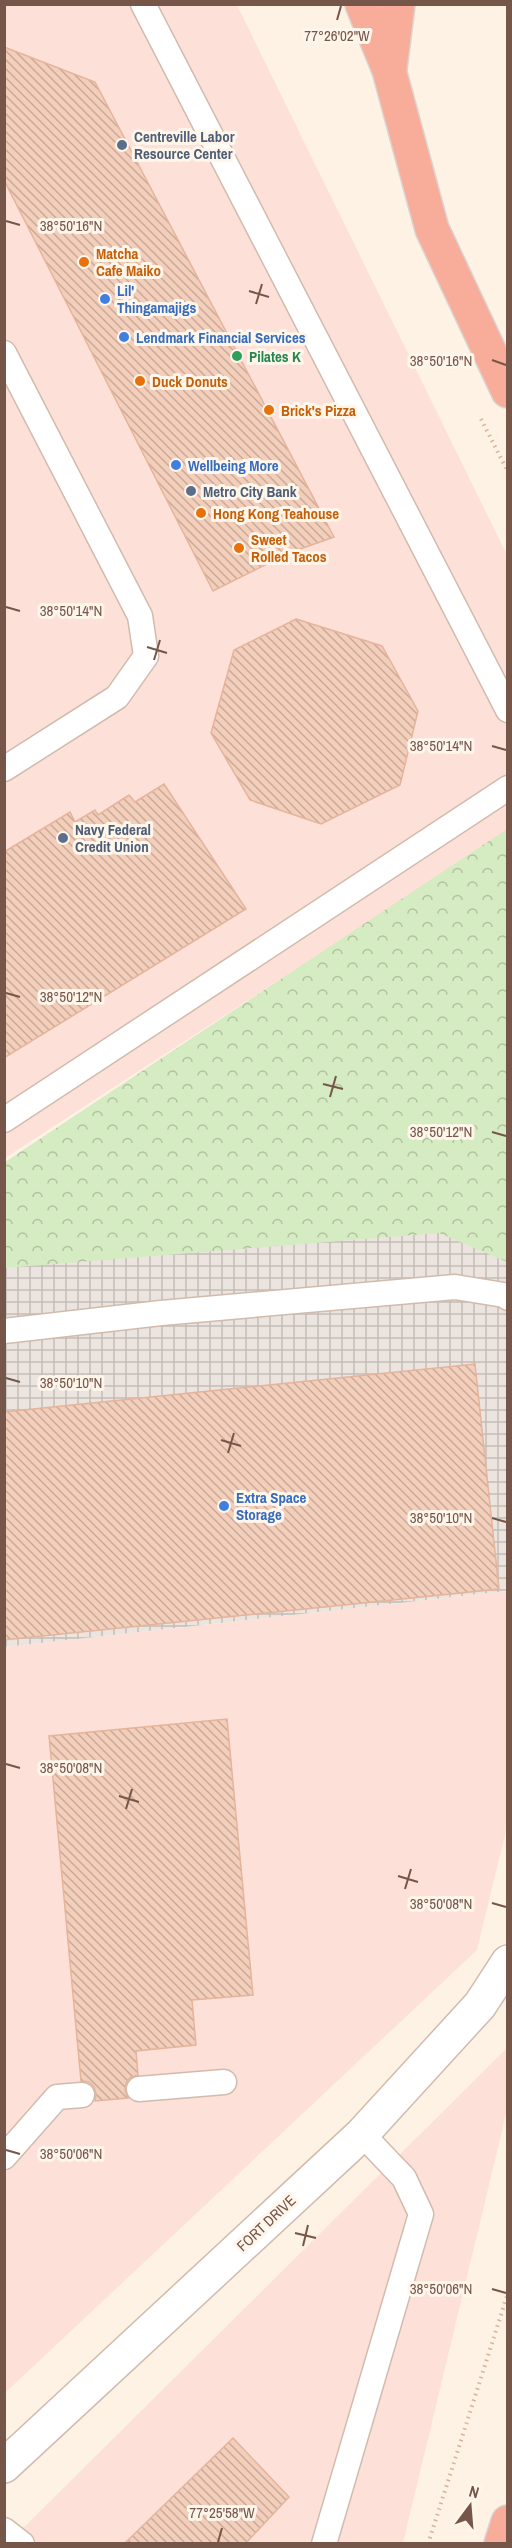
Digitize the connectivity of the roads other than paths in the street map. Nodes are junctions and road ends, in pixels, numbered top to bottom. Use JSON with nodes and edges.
{"nodes":[{"id":1,"x":143,"y":4,"type":"edge"},
{"id":2,"x":362,"y":4,"type":"edge"},
{"id":3,"x":398,"y":4,"type":"edge"},
{"id":4,"x":389,"y":70,"type":"junction"},
{"id":5,"x":4,"y":353,"type":"edge"},
{"id":6,"x":507,"y":391,"type":"edge"},
{"id":7,"x":507,"y":710,"type":"edge"},
{"id":8,"x":4,"y":769,"type":"edge"},
{"id":9,"x":507,"y":788,"type":"edge"},
{"id":10,"x":4,"y":1120,"type":"edge"},
{"id":11,"x":507,"y":1298,"type":"edge"},
{"id":12,"x":4,"y":1331,"type":"edge"},
{"id":13,"x":507,"y":1962,"type":"edge"},
{"id":14,"x":224,"y":2082,"type":"dead end"},
{"id":15,"x":139,"y":2089,"type":"dead end"},
{"id":16,"x":82,"y":2095,"type":"dead end"},
{"id":17,"x":362,"y":2134,"type":"junction"},
{"id":18,"x":4,"y":2157,"type":"edge"},
{"id":19,"x":4,"y":2466,"type":"edge"},
{"id":20,"x":507,"y":2522,"type":"edge"},
{"id":21,"x":4,"y":2530,"type":"edge"},
{"id":22,"x":22,"y":2544,"type":"edge"},
{"id":23,"x":324,"y":2544,"type":"edge"},
{"id":24,"x":501,"y":2544,"type":"edge"}],
"edges":[{"from":1,"to":7,"type":"lane"},
{"from":2,"to":4,"type":"highway"},
{"from":3,"to":4,"type":"highway"},
{"from":4,"to":6,"type":"highway"},
{"from":5,"to":8,"type":"lane"},
{"from":9,"to":10,"type":"lane"},
{"from":11,"to":12,"type":"lane"},
{"from":13,"to":17,"type":"street","name":"FORT DRIVE"},
{"from":14,"to":15,"type":"lane"},
{"from":16,"to":18,"type":"lane"},
{"from":17,"to":19,"type":"street","name":"FORT DRIVE"},
{"from":17,"to":23,"type":"lane"},
{"from":20,"to":24,"type":"highway"},
{"from":21,"to":22,"type":"lane"}]}
